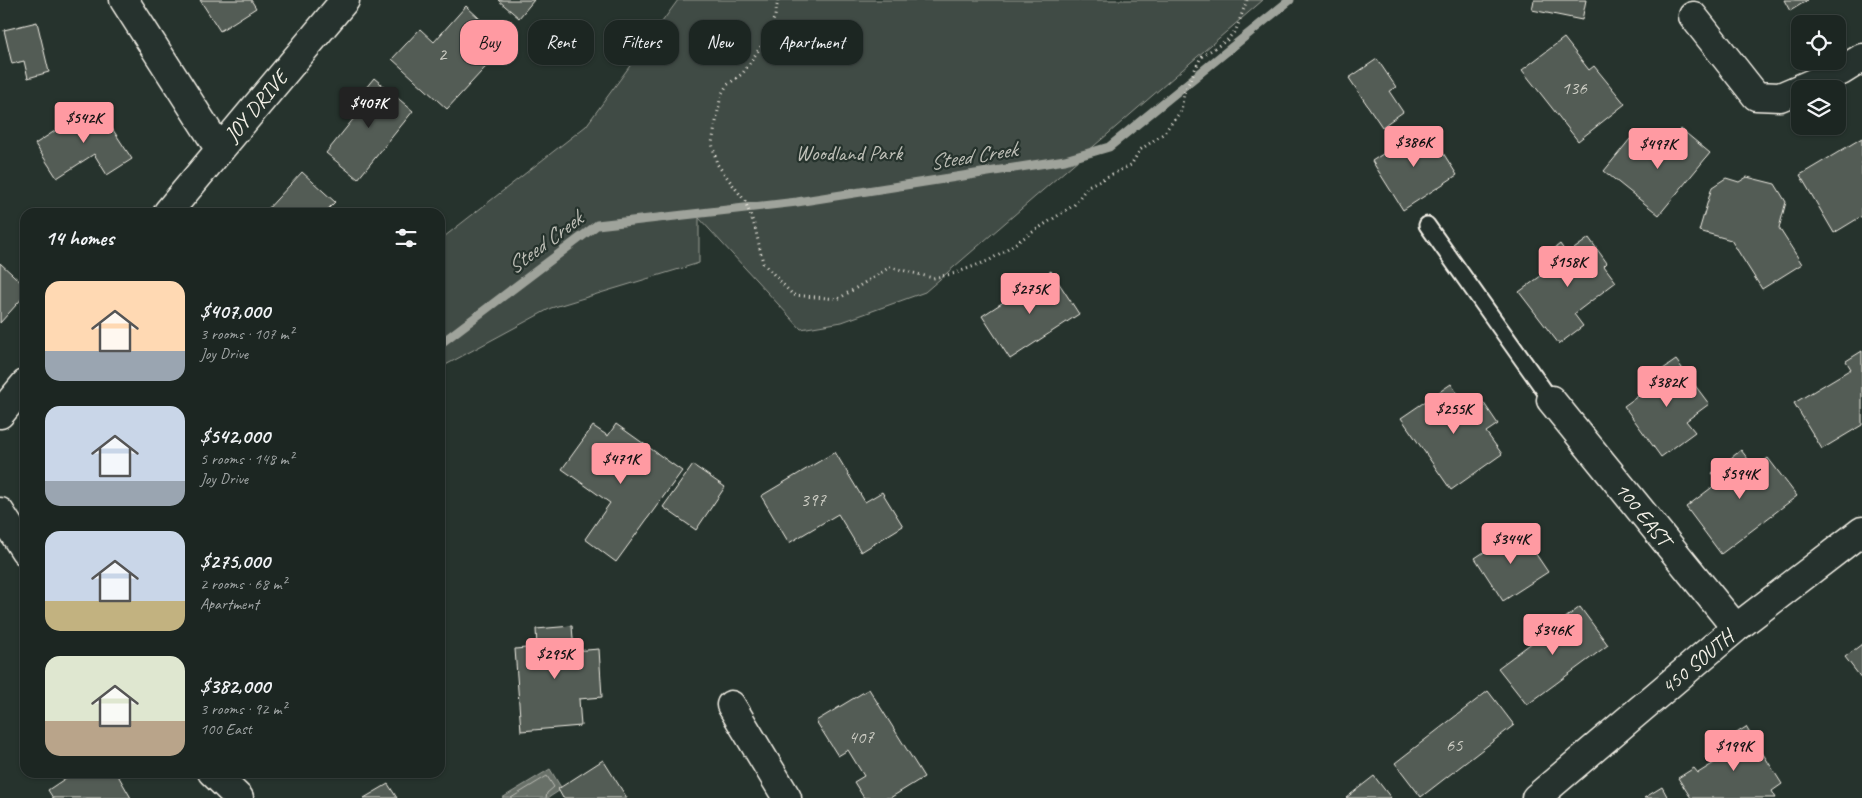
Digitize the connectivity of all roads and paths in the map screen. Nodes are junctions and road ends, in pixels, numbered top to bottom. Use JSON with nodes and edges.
{"nodes":[{"id":1,"x":124,"y":0,"type":"edge"},
{"id":2,"x":345,"y":0,"type":"edge"},
{"id":3,"x":778,"y":0,"type":"edge"},
{"id":4,"x":1247,"y":0,"type":"edge"},
{"id":5,"x":1693,"y":16,"type":"dead end"},
{"id":6,"x":1862,"y":58,"type":"edge"},
{"id":7,"x":220,"y":150,"type":"junction"},
{"id":8,"x":171,"y":208,"type":"edge"},
{"id":9,"x":1427,"y":225,"type":"dead end"},
{"id":10,"x":20,"y":390,"type":"edge"},
{"id":11,"x":1551,"y":400,"type":"joint"},
{"id":12,"x":0,"y":414,"type":"edge"},
{"id":13,"x":0,"y":512,"type":"edge"},
{"id":14,"x":1862,"y":531,"type":"edge"},
{"id":15,"x":20,"y":543,"type":"edge"},
{"id":16,"x":1736,"y":628,"type":"junction"},
{"id":17,"x":731,"y":705,"type":"dead end"},
{"id":18,"x":218,"y":778,"type":"edge"},
{"id":19,"x":239,"y":798,"type":"edge"},
{"id":20,"x":787,"y":798,"type":"edge"},
{"id":21,"x":1536,"y":798,"type":"edge"}],
"edges":[{"from":1,"to":7,"type":"street"},
{"from":2,"to":7,"type":"street","name":"JOY DRIVE"},
{"from":3,"to":4,"type":"path"},
{"from":5,"to":6,"type":"street"},
{"from":7,"to":8,"type":"street","name":"JOY DRIVE"},
{"from":9,"to":11,"type":"lane"},
{"from":10,"to":12,"type":"street"},
{"from":11,"to":16,"type":"street","name":"100 EAST"},
{"from":13,"to":15,"type":"street"},
{"from":14,"to":16,"type":"street","name":"450 SOUTH"},
{"from":16,"to":21,"type":"street","name":"450 SOUTH"},
{"from":17,"to":20,"type":"street"},
{"from":18,"to":19,"type":"street"}]}
